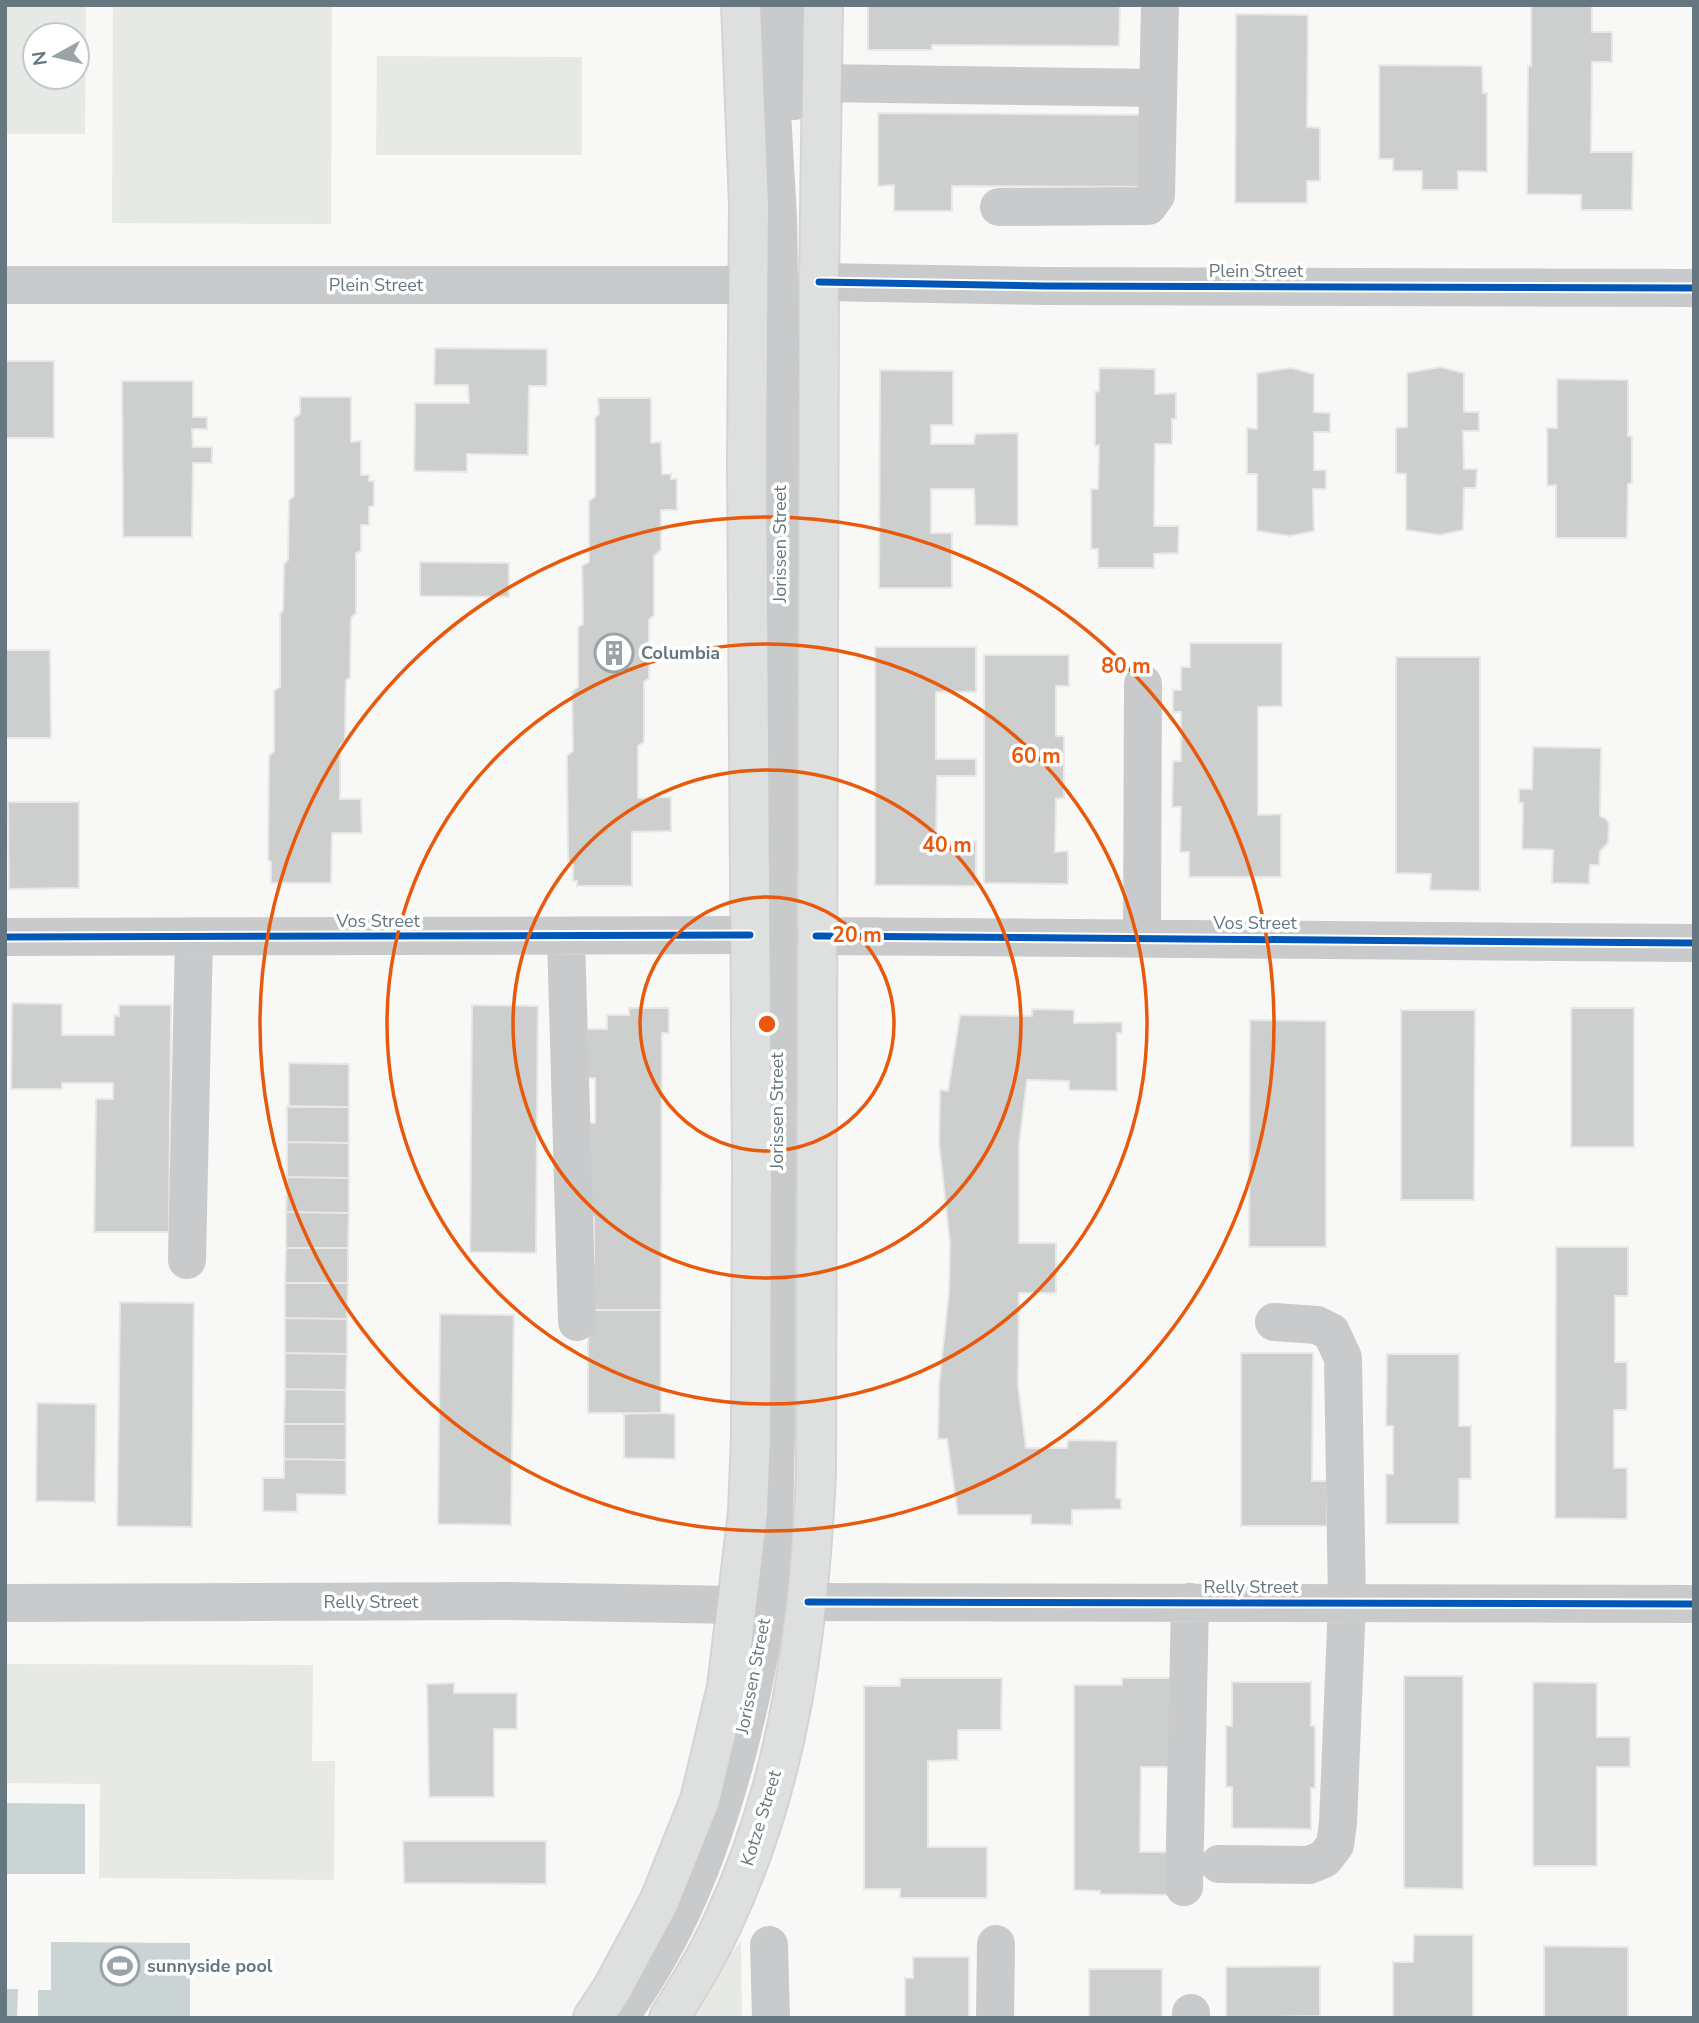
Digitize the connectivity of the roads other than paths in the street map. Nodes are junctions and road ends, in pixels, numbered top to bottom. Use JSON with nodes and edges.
{"nodes":[{"id":1,"x":741,"y":5,"type":"edge"},
{"id":2,"x":766,"y":5,"type":"edge"},
{"id":3,"x":796,"y":5,"type":"edge"},
{"id":4,"x":824,"y":5,"type":"edge"},
{"id":5,"x":1160,"y":5,"type":"edge"},
{"id":6,"x":822,"y":83,"type":"junction"},
{"id":7,"x":1158,"y":88,"type":"junction"},
{"id":8,"x":999,"y":207,"type":"dead end"},
{"id":9,"x":819,"y":282,"type":"junction"},
{"id":10,"x":5,"y":285,"type":"edge"},
{"id":11,"x":747,"y":285,"type":"junction"},
{"id":12,"x":1694,"y":288,"type":"edge"},
{"id":13,"x":1143,"y":684,"type":"dead end"},
{"id":14,"x":750,"y":935,"type":"junction"},
{"id":15,"x":816,"y":936,"type":"junction"},
{"id":16,"x":5,"y":937,"type":"edge"},
{"id":17,"x":194,"y":937,"type":"junction"},
{"id":18,"x":566,"y":937,"type":"junction"},
{"id":19,"x":1142,"y":938,"type":"junction"},
{"id":20,"x":1694,"y":943,"type":"edge"},
{"id":21,"x":187,"y":1260,"type":"dead end"},
{"id":22,"x":577,"y":1322,"type":"dead end"},
{"id":23,"x":1274,"y":1322,"type":"dead end"},
{"id":24,"x":808,"y":1602,"type":"junction"},
{"id":25,"x":1190,"y":1602,"type":"junction"},
{"id":26,"x":5,"y":1603,"type":"edge"},
{"id":27,"x":1347,"y":1603,"type":"junction"},
{"id":28,"x":1694,"y":1604,"type":"edge"},
{"id":29,"x":738,"y":1605,"type":"junction"},
{"id":30,"x":1219,"y":1864,"type":"dead end"},
{"id":31,"x":1184,"y":1887,"type":"dead end"},
{"id":32,"x":996,"y":1944,"type":"dead end"},
{"id":33,"x":769,"y":1945,"type":"dead end"},
{"id":34,"x":593,"y":2018,"type":"edge"},
{"id":35,"x":619,"y":2018,"type":"edge"},
{"id":36,"x":634,"y":2018,"type":"edge"},
{"id":37,"x":669,"y":2018,"type":"edge"},
{"id":38,"x":771,"y":2018,"type":"edge"},
{"id":39,"x":995,"y":2018,"type":"edge"}],
"edges":[{"from":1,"to":11,"type":"main road","name":"Jorissen Street"},
{"from":2,"to":35,"type":"street","name":"Jorissen Street"},
{"from":3,"to":36,"type":"street","name":"Jorissen Street"},
{"from":4,"to":6,"type":"main road"},
{"from":5,"to":7,"type":"street"},
{"from":6,"to":7,"type":"street"},
{"from":6,"to":9,"type":"main road"},
{"from":7,"to":8,"type":"street"},
{"from":9,"to":12,"type":"street","name":"Plein Street"},
{"from":9,"to":15,"type":"main road"},
{"from":10,"to":11,"type":"street","name":"Plein Street"},
{"from":11,"to":14,"type":"main road","name":"Jorissen Street"},
{"from":13,"to":19,"type":"street"},
{"from":14,"to":18,"type":"street","name":"Vos Street"},
{"from":14,"to":29,"type":"main road","name":"Jorissen Street"},
{"from":15,"to":19,"type":"street","name":"Vos Street"},
{"from":15,"to":24,"type":"main road"},
{"from":16,"to":17,"type":"street","name":"Vos Street"},
{"from":17,"to":18,"type":"street","name":"Vos Street"},
{"from":17,"to":21,"type":"street"},
{"from":18,"to":22,"type":"street"},
{"from":19,"to":20,"type":"street","name":"Vos Street"},
{"from":23,"to":27,"type":"street"},
{"from":24,"to":25,"type":"street","name":"Relly Street"},
{"from":24,"to":37,"type":"main road","name":"Kotze Street"},
{"from":25,"to":27,"type":"street","name":"Relly Street"},
{"from":25,"to":31,"type":"street"},
{"from":26,"to":29,"type":"street","name":"Relly Street"},
{"from":27,"to":28,"type":"street","name":"Relly Street"},
{"from":27,"to":30,"type":"street"},
{"from":29,"to":34,"type":"main road"},
{"from":32,"to":39,"type":"street"},
{"from":33,"to":38,"type":"street"}]}
